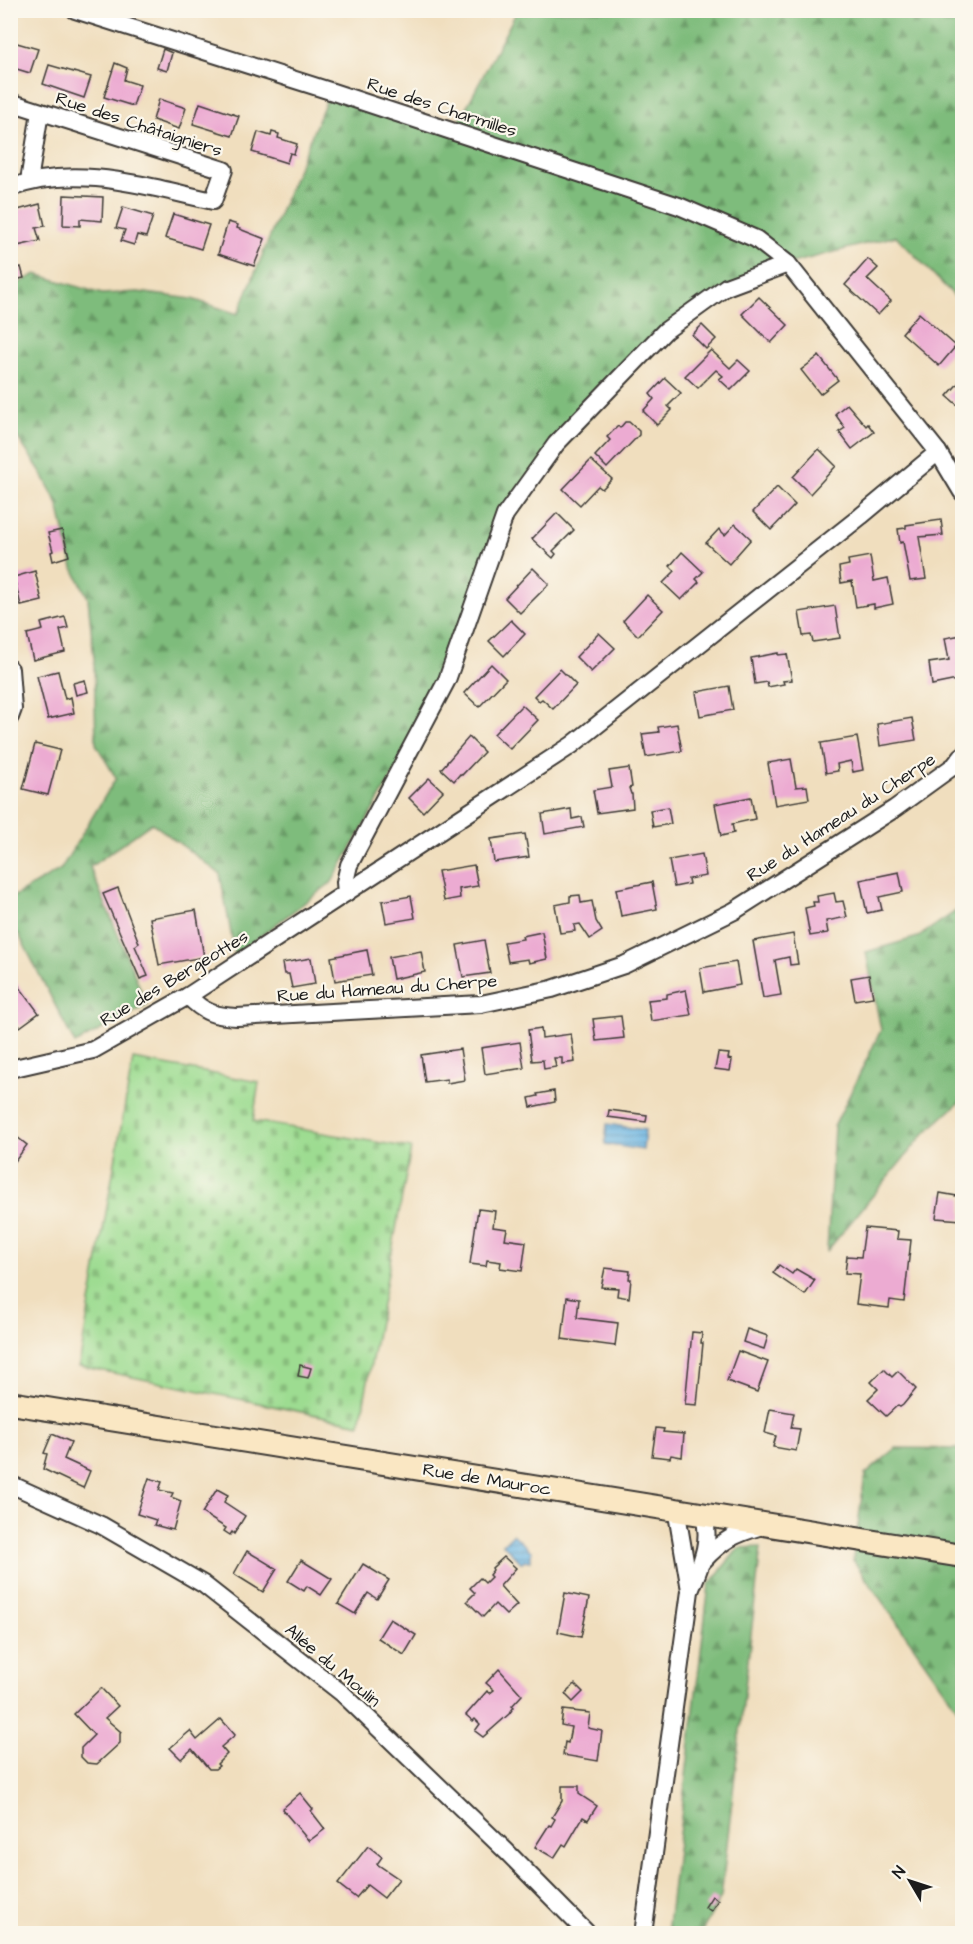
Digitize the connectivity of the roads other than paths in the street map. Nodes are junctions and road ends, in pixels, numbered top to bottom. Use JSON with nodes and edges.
{"nodes":[{"id":1,"x":75,"y":10,"type":"edge"},
{"id":2,"x":10,"y":102,"type":"edge"},
{"id":3,"x":40,"y":112,"type":"junction"},
{"id":4,"x":29,"y":181,"type":"junction"},
{"id":5,"x":10,"y":188,"type":"edge"},
{"id":6,"x":788,"y":264,"type":"junction"},
{"id":7,"x":938,"y":452,"type":"junction"},
{"id":8,"x":963,"y":492,"type":"edge"},
{"id":9,"x":10,"y":669,"type":"edge"},
{"id":10,"x":10,"y":717,"type":"edge"},
{"id":11,"x":963,"y":756,"type":"edge"},
{"id":12,"x":346,"y":893,"type":"junction"},
{"id":13,"x":188,"y":996,"type":"junction"},
{"id":14,"x":10,"y":1069,"type":"edge"},
{"id":15,"x":10,"y":1403,"type":"edge"},
{"id":16,"x":10,"y":1484,"type":"edge"},
{"id":17,"x":676,"y":1509,"type":"junction"},
{"id":18,"x":703,"y":1513,"type":"junction"},
{"id":19,"x":769,"y":1525,"type":"junction"},
{"id":20,"x":963,"y":1556,"type":"edge"},
{"id":21,"x":702,"y":1561,"type":"junction"},
{"id":22,"x":690,"y":1592,"type":"junction"},
{"id":23,"x":588,"y":1934,"type":"edge"},
{"id":24,"x":643,"y":1934,"type":"edge"}],
"edges":[{"from":1,"to":6,"type":"street","name":"Rue des Charmilles"},
{"from":2,"to":3,"type":"street","name":"Rue des Châtaigniers"},
{"from":3,"to":4,"type":"street","name":"Rue des Châtaigniers"},
{"from":3,"to":4,"type":"street","name":"Rue des Châtaigniers"},
{"from":4,"to":5,"type":"street","name":"Rue des Châtaigniers"},
{"from":6,"to":7,"type":"street"},
{"from":6,"to":12,"type":"street"},
{"from":7,"to":8,"type":"street"},
{"from":7,"to":12,"type":"street"},
{"from":9,"to":10,"type":"street"},
{"from":11,"to":13,"type":"street","name":"Rue du Hameau du Cherpe"},
{"from":12,"to":13,"type":"street","name":"Rue des Bergeottes"},
{"from":13,"to":14,"type":"street","name":"Rue des Bergeottes"},
{"from":15,"to":17,"type":"street","name":"Rue de Mauroc"},
{"from":16,"to":23,"type":"street","name":"Allée du Moulin"},
{"from":17,"to":18,"type":"street","name":"Rue de Mauroc"},
{"from":17,"to":22,"type":"street"},
{"from":18,"to":19,"type":"street","name":"Rue de Mauroc"},
{"from":18,"to":21,"type":"street"},
{"from":19,"to":20,"type":"street","name":"Rue de Mauroc"},
{"from":19,"to":21,"type":"street"},
{"from":21,"to":22,"type":"street"},
{"from":22,"to":24,"type":"street"}]}
